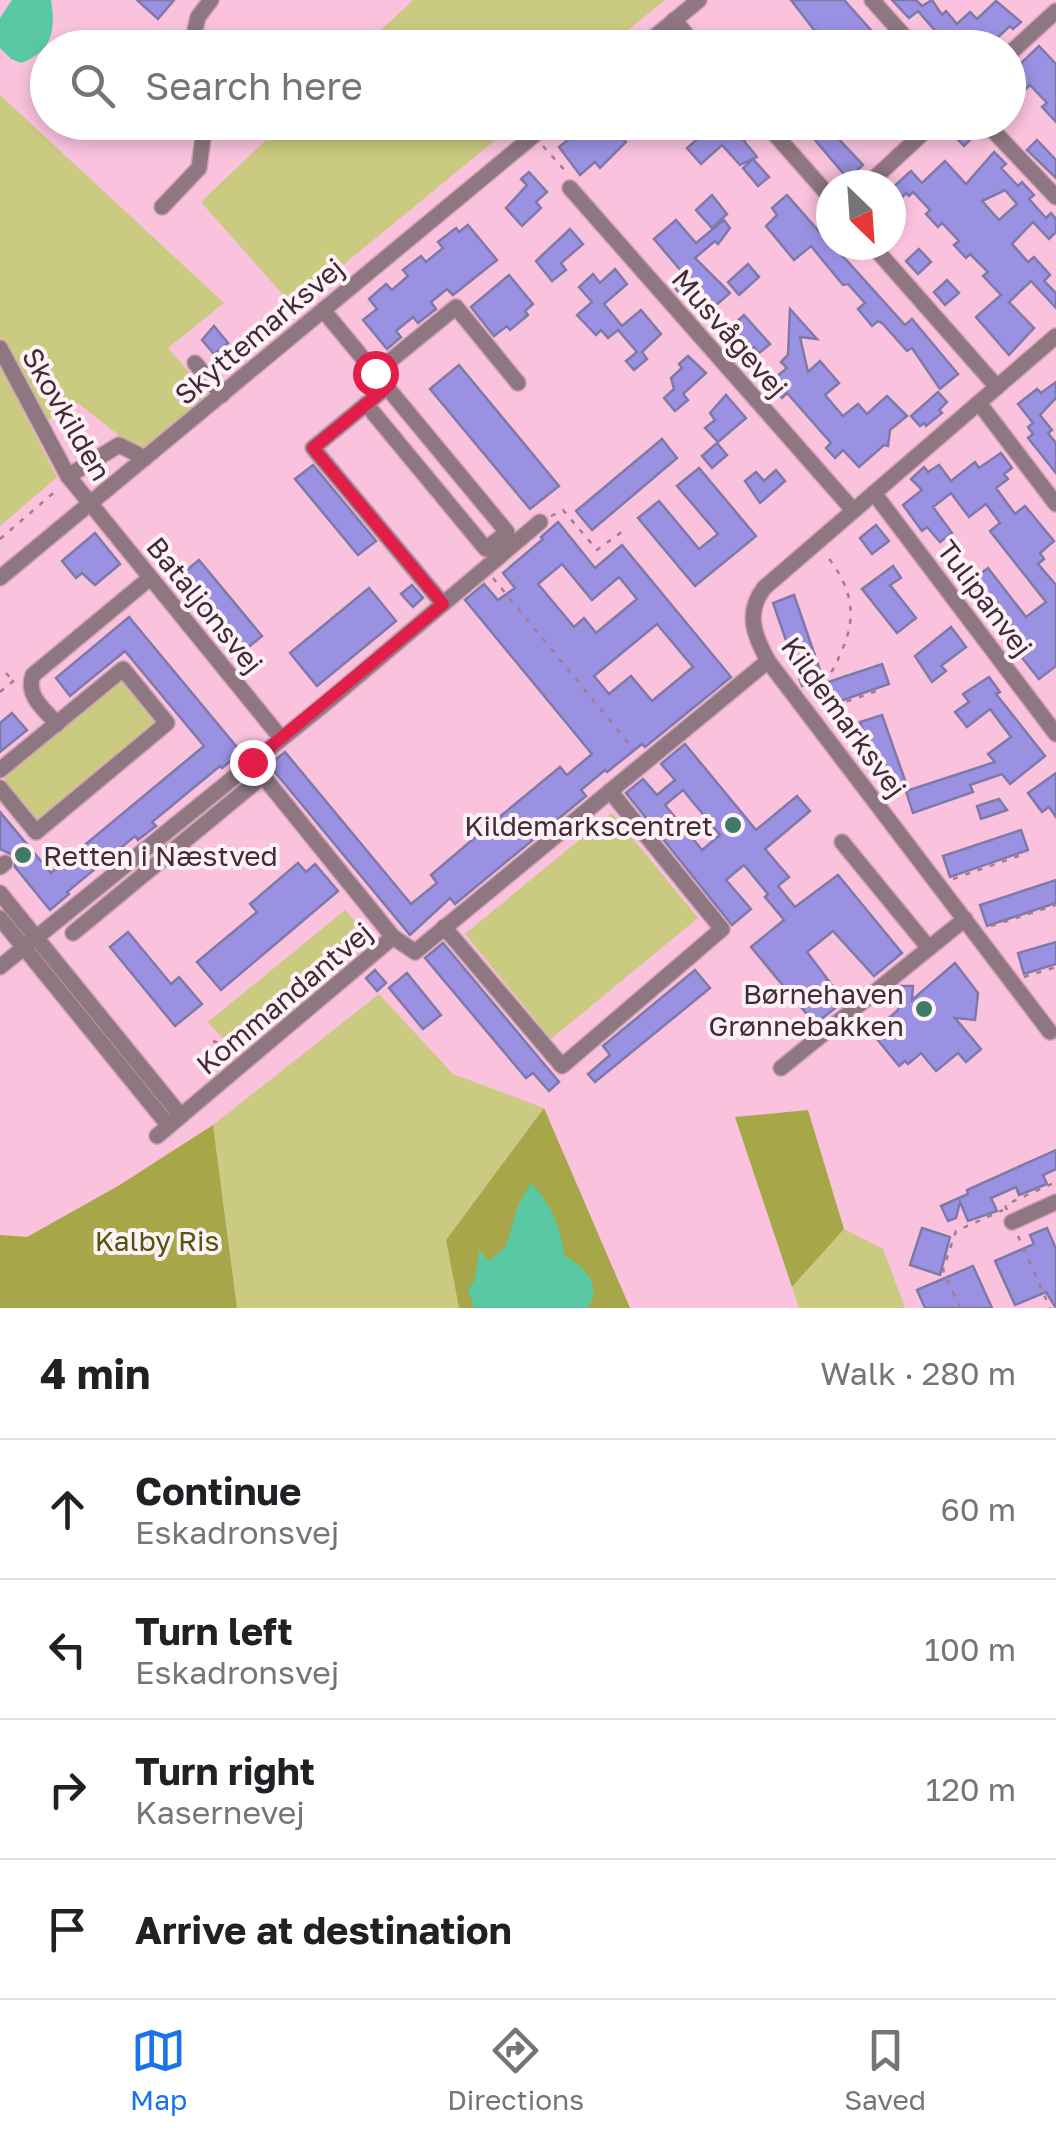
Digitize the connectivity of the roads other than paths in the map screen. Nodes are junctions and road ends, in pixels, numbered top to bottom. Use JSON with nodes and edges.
{"nodes":[{"id":1,"x":211,"y":0,"type":"edge"},
{"id":2,"x":699,"y":0,"type":"edge"},
{"id":3,"x":872,"y":0,"type":"edge"},
{"id":4,"x":1056,"y":12,"type":"edge"},
{"id":5,"x":674,"y":20,"type":"junction"},
{"id":6,"x":195,"y":30,"type":"edge"},
{"id":7,"x":663,"y":30,"type":"edge"},
{"id":8,"x":683,"y":30,"type":"edge"},
{"id":9,"x":900,"y":30,"type":"edge"},
{"id":10,"x":1026,"y":39,"type":"edge"},
{"id":11,"x":203,"y":140,"type":"edge"},
{"id":12,"x":529,"y":140,"type":"edge"},
{"id":13,"x":780,"y":140,"type":"edge"},
{"id":14,"x":917,"y":140,"type":"edge"},
{"id":15,"x":1002,"y":140,"type":"edge"},
{"id":16,"x":884,"y":170,"type":"edge"},
{"id":17,"x":816,"y":181,"type":"edge"},
{"id":18,"x":570,"y":188,"type":"road end"},
{"id":19,"x":1056,"y":197,"type":"edge"},
{"id":20,"x":162,"y":207,"type":"dead end"},
{"id":21,"x":885,"y":260,"type":"edge"},
{"id":22,"x":323,"y":310,"type":"junction"},
{"id":23,"x":1056,"y":336,"type":"edge"},
{"id":24,"x":0,"y":348,"type":"edge"},
{"id":25,"x":196,"y":363,"type":"dead end"},
{"id":26,"x":375,"y":373,"type":"junction"},
{"id":27,"x":518,"y":384,"type":"dead end"},
{"id":28,"x":387,"y":387,"type":"junction"},
{"id":29,"x":997,"y":387,"type":"junction"},
{"id":30,"x":222,"y":394,"type":"junction"},
{"id":31,"x":366,"y":404,"type":"junction"},
{"id":32,"x":979,"y":404,"type":"junction"},
{"id":33,"x":145,"y":458,"type":"junction"},
{"id":34,"x":70,"y":478,"type":"junction"},
{"id":35,"x":874,"y":493,"type":"junction"},
{"id":36,"x":90,"y":504,"type":"junction"},
{"id":37,"x":1056,"y":504,"type":"edge"},
{"id":38,"x":853,"y":510,"type":"junction"},
{"id":39,"x":540,"y":522,"type":"road end"},
{"id":40,"x":0,"y":578,"type":"edge"},
{"id":41,"x":150,"y":578,"type":"junction"},
{"id":42,"x":443,"y":604,"type":"junction"},
{"id":43,"x":768,"y":660,"type":"junction"},
{"id":44,"x":56,"y":724,"type":"junction"},
{"id":45,"x":1056,"y":734,"type":"edge"},
{"id":46,"x":280,"y":738,"type":"junction"},
{"id":47,"x":252,"y":762,"type":"junction"},
{"id":48,"x":0,"y":770,"type":"edge"},
{"id":49,"x":263,"y":776,"type":"junction"},
{"id":50,"x":0,"y":788,"type":"edge"},
{"id":51,"x":610,"y":790,"type":"junction"},
{"id":52,"x":842,"y":842,"type":"dead end"},
{"id":53,"x":0,"y":893,"type":"edge"},
{"id":54,"x":0,"y":918,"type":"edge"},
{"id":55,"x":969,"y":926,"type":"junction"},
{"id":56,"x":444,"y":928,"type":"junction"},
{"id":57,"x":73,"y":933,"type":"dead end"},
{"id":58,"x":394,"y":938,"type":"junction"},
{"id":59,"x":31,"y":944,"type":"junction"},
{"id":60,"x":928,"y":947,"type":"junction"},
{"id":61,"x":0,"y":967,"type":"edge"},
{"id":62,"x":1050,"y":1032,"type":"dead end"},
{"id":63,"x":781,"y":1068,"type":"dead end"},
{"id":64,"x":1056,"y":1202,"type":"edge"},
{"id":65,"x":1010,"y":1216,"type":"road end"}],
"edges":[{"from":1,"to":6,"type":"street"},
{"from":2,"to":5,"type":"street"},
{"from":3,"to":9,"type":"street"},
{"from":4,"to":10,"type":"street"},
{"from":5,"to":7,"type":"street"},
{"from":5,"to":8,"type":"street"},
{"from":11,"to":20,"type":"street"},
{"from":12,"to":22,"type":"street","name":"Skyttemarksvej"},
{"from":13,"to":17,"type":"street"},
{"from":14,"to":16,"type":"street"},
{"from":15,"to":19,"type":"street"},
{"from":18,"to":38,"type":"street","name":"Musvågevej"},
{"from":21,"to":29,"type":"street"},
{"from":22,"to":26,"type":"street"},
{"from":22,"to":30,"type":"street","name":"Skyttemarksvej"},
{"from":23,"to":29,"type":"street","name":"Kildemarksvej"},
{"from":24,"to":34,"type":"street","name":"Skovkilden"},
{"from":25,"to":30,"type":"street"},
{"from":26,"to":27,"type":"street"},
{"from":26,"to":28,"type":"street"},
{"from":28,"to":31,"type":"street"},
{"from":28,"to":31,"type":"street"},
{"from":29,"to":32,"type":"street","name":"Kildemarksvej"},
{"from":30,"to":33,"type":"street","name":"Skyttemarksvej"},
{"from":31,"to":42,"type":"street"},
{"from":32,"to":35,"type":"street","name":"Kildemarksvej"},
{"from":32,"to":37,"type":"street"},
{"from":33,"to":34,"type":"street"},
{"from":33,"to":36,"type":"street","name":"Skyttemarksvej"},
{"from":34,"to":36,"type":"street","name":"Skovkilden"},
{"from":35,"to":38,"type":"street","name":"Kildemarksvej"},
{"from":35,"to":45,"type":"street","name":"Tulipanvej"},
{"from":36,"to":40,"type":"street","name":"Skyttemarksvej"},
{"from":36,"to":41,"type":"street","name":"Bataljonsvej"},
{"from":38,"to":43,"type":"street","name":"Kildemarksvej"},
{"from":39,"to":42,"type":"street"},
{"from":41,"to":44,"type":"street"},
{"from":41,"to":46,"type":"street","name":"Bataljonsvej"},
{"from":42,"to":46,"type":"street"},
{"from":43,"to":51,"type":"street","name":"Kommandantvej"},
{"from":43,"to":55,"type":"street","name":"Kildemarksvej"},
{"from":44,"to":48,"type":"street"},
{"from":44,"to":50,"type":"street"},
{"from":46,"to":47,"type":"street"},
{"from":47,"to":49,"type":"street"},
{"from":47,"to":59,"type":"street"},
{"from":49,"to":57,"type":"street"},
{"from":49,"to":58,"type":"street"},
{"from":51,"to":56,"type":"street","name":"Kommandantvej"},
{"from":51,"to":56,"type":"street"},
{"from":52,"to":60,"type":"street"},
{"from":53,"to":59,"type":"street"},
{"from":54,"to":59,"type":"street"},
{"from":55,"to":60,"type":"street"},
{"from":55,"to":62,"type":"street","name":"Kildemarksvej"},
{"from":56,"to":58,"type":"street","name":"Kommandantvej"},
{"from":58,"to":59,"type":"street","name":"Kommandantvej"},
{"from":59,"to":61,"type":"street"},
{"from":60,"to":63,"type":"street"},
{"from":64,"to":65,"type":"street"}]}
